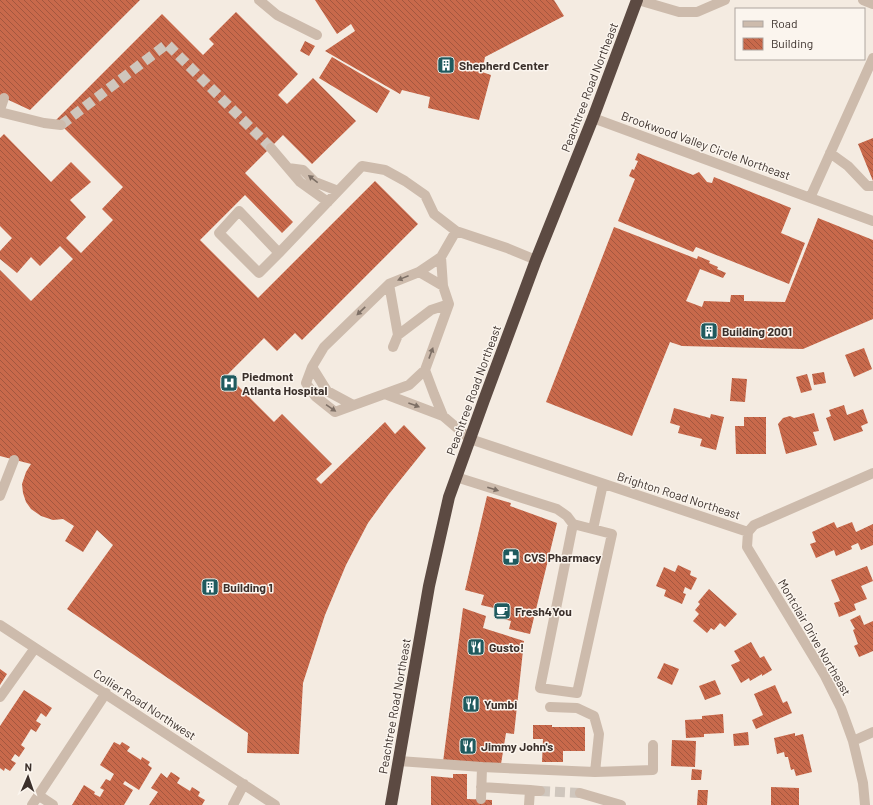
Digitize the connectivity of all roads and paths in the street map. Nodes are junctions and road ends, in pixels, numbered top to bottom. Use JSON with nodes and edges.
{"nodes":[{"id":1,"x":260,"y":0,"type":"edge"},
{"id":2,"x":637,"y":0,"type":"edge"},
{"id":3,"x":725,"y":0,"type":"edge"},
{"id":4,"x":863,"y":0,"type":"edge"},
{"id":5,"x":873,"y":4,"type":"edge"},
{"id":6,"x":317,"y":35,"type":"dead end"},
{"id":7,"x":873,"y":58,"type":"edge"},
{"id":8,"x":4,"y":98,"type":"dead end"},
{"id":9,"x":0,"y":111,"type":"edge"},
{"id":10,"x":593,"y":118,"type":"junction"},
{"id":11,"x":61,"y":125,"type":"dead end"},
{"id":12,"x":271,"y":148,"type":"tunnel mouth"},
{"id":13,"x":830,"y":154,"type":"junction"},
{"id":14,"x":288,"y":168,"type":"junction"},
{"id":15,"x":873,"y":186,"type":"edge"},
{"id":16,"x":338,"y":191,"type":"junction"},
{"id":17,"x":810,"y":198,"type":"junction"},
{"id":18,"x":328,"y":202,"type":"junction"},
{"id":19,"x":873,"y":221,"type":"edge"},
{"id":20,"x":456,"y":231,"type":"junction"},
{"id":21,"x":279,"y":253,"type":"junction"},
{"id":22,"x":442,"y":257,"type":"junction"},
{"id":23,"x":536,"y":260,"type":"junction"},
{"id":24,"x":419,"y":272,"type":"junction"},
{"id":25,"x":389,"y":284,"type":"junction"},
{"id":26,"x":443,"y":286,"type":"junction"},
{"id":27,"x":449,"y":304,"type":"junction"},
{"id":28,"x":398,"y":335,"type":"junction"},
{"id":29,"x":393,"y":347,"type":"dead end"},
{"id":30,"x":312,"y":367,"type":"junction"},
{"id":31,"x":425,"y":370,"type":"junction"},
{"id":32,"x":385,"y":394,"type":"junction"},
{"id":33,"x":353,"y":405,"type":"junction"},
{"id":34,"x":443,"y":416,"type":"junction"},
{"id":35,"x":470,"y":439,"type":"junction"},
{"id":36,"x":14,"y":460,"type":"dead end"},
{"id":37,"x":873,"y":474,"type":"edge"},
{"id":38,"x":456,"y":477,"type":"junction"},
{"id":39,"x":603,"y":484,"type":"junction"},
{"id":40,"x":0,"y":496,"type":"edge"},
{"id":41,"x":573,"y":524,"type":"junction"},
{"id":42,"x":593,"y":529,"type":"junction"},
{"id":43,"x":748,"y":532,"type":"junction"},
{"id":44,"x":0,"y":624,"type":"edge"},
{"id":45,"x":35,"y":648,"type":"junction"},
{"id":46,"x":106,"y":694,"type":"junction"},
{"id":47,"x":0,"y":697,"type":"edge"},
{"id":48,"x":550,"y":707,"type":"dead end"},
{"id":49,"x":873,"y":732,"type":"edge"},
{"id":50,"x":853,"y":741,"type":"junction"},
{"id":51,"x":653,"y":745,"type":"dead end"},
{"id":52,"x":399,"y":761,"type":"junction"},
{"id":53,"x":482,"y":767,"type":"junction"},
{"id":54,"x":595,"y":772,"type":"junction"},
{"id":55,"x":244,"y":784,"type":"junction"},
{"id":56,"x":481,"y":787,"type":"junction"},
{"id":57,"x":580,"y":792,"type":"tunnel mouth"},
{"id":58,"x":38,"y":796,"type":"junction"},
{"id":59,"x":481,"y":799,"type":"dead end"},
{"id":60,"x":32,"y":805,"type":"edge"},
{"id":61,"x":53,"y":805,"type":"edge"},
{"id":62,"x":233,"y":805,"type":"edge"},
{"id":63,"x":275,"y":805,"type":"edge"},
{"id":64,"x":391,"y":805,"type":"edge"},
{"id":65,"x":529,"y":805,"type":"edge"},
{"id":66,"x":621,"y":805,"type":"edge"},
{"id":67,"x":865,"y":805,"type":"edge"}],
"edges":[{"from":1,"to":6,"type":"street"},
{"from":2,"to":3,"type":"street"},
{"from":2,"to":10,"type":"highway","name":"Peachtree Road Northeast"},
{"from":4,"to":5,"type":"street"},
{"from":7,"to":13,"type":"street"},
{"from":8,"to":9,"type":"street"},
{"from":9,"to":11,"type":"street"},
{"from":10,"to":17,"type":"street","name":"Brookwood Valley Circle Northeast"},
{"from":10,"to":23,"type":"highway","name":"Peachtree Road Northeast"},
{"from":12,"to":14,"type":"street"},
{"from":13,"to":15,"type":"street"},
{"from":13,"to":17,"type":"street"},
{"from":16,"to":14,"type":"street","one_way":true},
{"from":14,"to":18,"type":"street"},
{"from":16,"to":18,"type":"street"},
{"from":16,"to":20,"type":"street"},
{"from":17,"to":19,"type":"street","name":"Brookwood Valley Circle Northeast"},
{"from":18,"to":21,"type":"street"},
{"from":20,"to":22,"type":"street"},
{"from":20,"to":23,"type":"street"},
{"from":21,"to":21,"type":"street"},
{"from":22,"to":24,"type":"street"},
{"from":22,"to":26,"type":"street"},
{"from":23,"to":35,"type":"highway","name":"Peachtree Road Northeast"},
{"from":24,"to":25,"type":"street","one_way":true},
{"from":24,"to":26,"type":"street"},
{"from":25,"to":28,"type":"street"},
{"from":25,"to":30,"type":"street","one_way":true},
{"from":26,"to":27,"type":"street"},
{"from":27,"to":28,"type":"street"},
{"from":31,"to":27,"type":"street","one_way":true},
{"from":28,"to":29,"type":"street"},
{"from":30,"to":33,"type":"street"},
{"from":30,"to":33,"type":"street","one_way":true},
{"from":31,"to":32,"type":"street"},
{"from":31,"to":34,"type":"street"},
{"from":32,"to":33,"type":"street"},
{"from":32,"to":34,"type":"street","one_way":true},
{"from":34,"to":35,"type":"street"},
{"from":35,"to":38,"type":"highway","name":"Peachtree Road Northeast"},
{"from":35,"to":39,"type":"street","name":"Brighton Road Northeast"},
{"from":36,"to":40,"type":"street"},
{"from":37,"to":43,"type":"street","name":"Brighton Road Northeast"},
{"from":38,"to":41,"type":"street","one_way":true},
{"from":38,"to":52,"type":"highway","name":"Peachtree Road Northeast"},
{"from":39,"to":42,"type":"street"},
{"from":39,"to":43,"type":"street","name":"Brighton Road Northeast"},
{"from":41,"to":42,"type":"street"},
{"from":41,"to":42,"type":"street"},
{"from":43,"to":50,"type":"street","name":"Montclair Drive Northeast"},
{"from":44,"to":45,"type":"street","name":"Collier Road Northwest"},
{"from":45,"to":46,"type":"street","name":"Collier Road Northwest"},
{"from":45,"to":47,"type":"street"},
{"from":46,"to":55,"type":"street","name":"Collier Road Northwest"},
{"from":46,"to":58,"type":"street"},
{"from":48,"to":54,"type":"street"},
{"from":49,"to":50,"type":"street"},
{"from":50,"to":67,"type":"street","name":"Montclair Drive Northeast"},
{"from":51,"to":54,"type":"street"},
{"from":52,"to":53,"type":"street"},
{"from":52,"to":64,"type":"highway","name":"Peachtree Road Northeast"},
{"from":53,"to":54,"type":"street"},
{"from":53,"to":56,"type":"street"},
{"from":55,"to":62,"type":"street"},
{"from":55,"to":63,"type":"street","name":"Collier Road Northwest"},
{"from":56,"to":59,"type":"street"},
{"from":56,"to":65,"type":"street"},
{"from":57,"to":66,"type":"street"},
{"from":58,"to":60,"type":"street"},
{"from":58,"to":61,"type":"street"}]}
